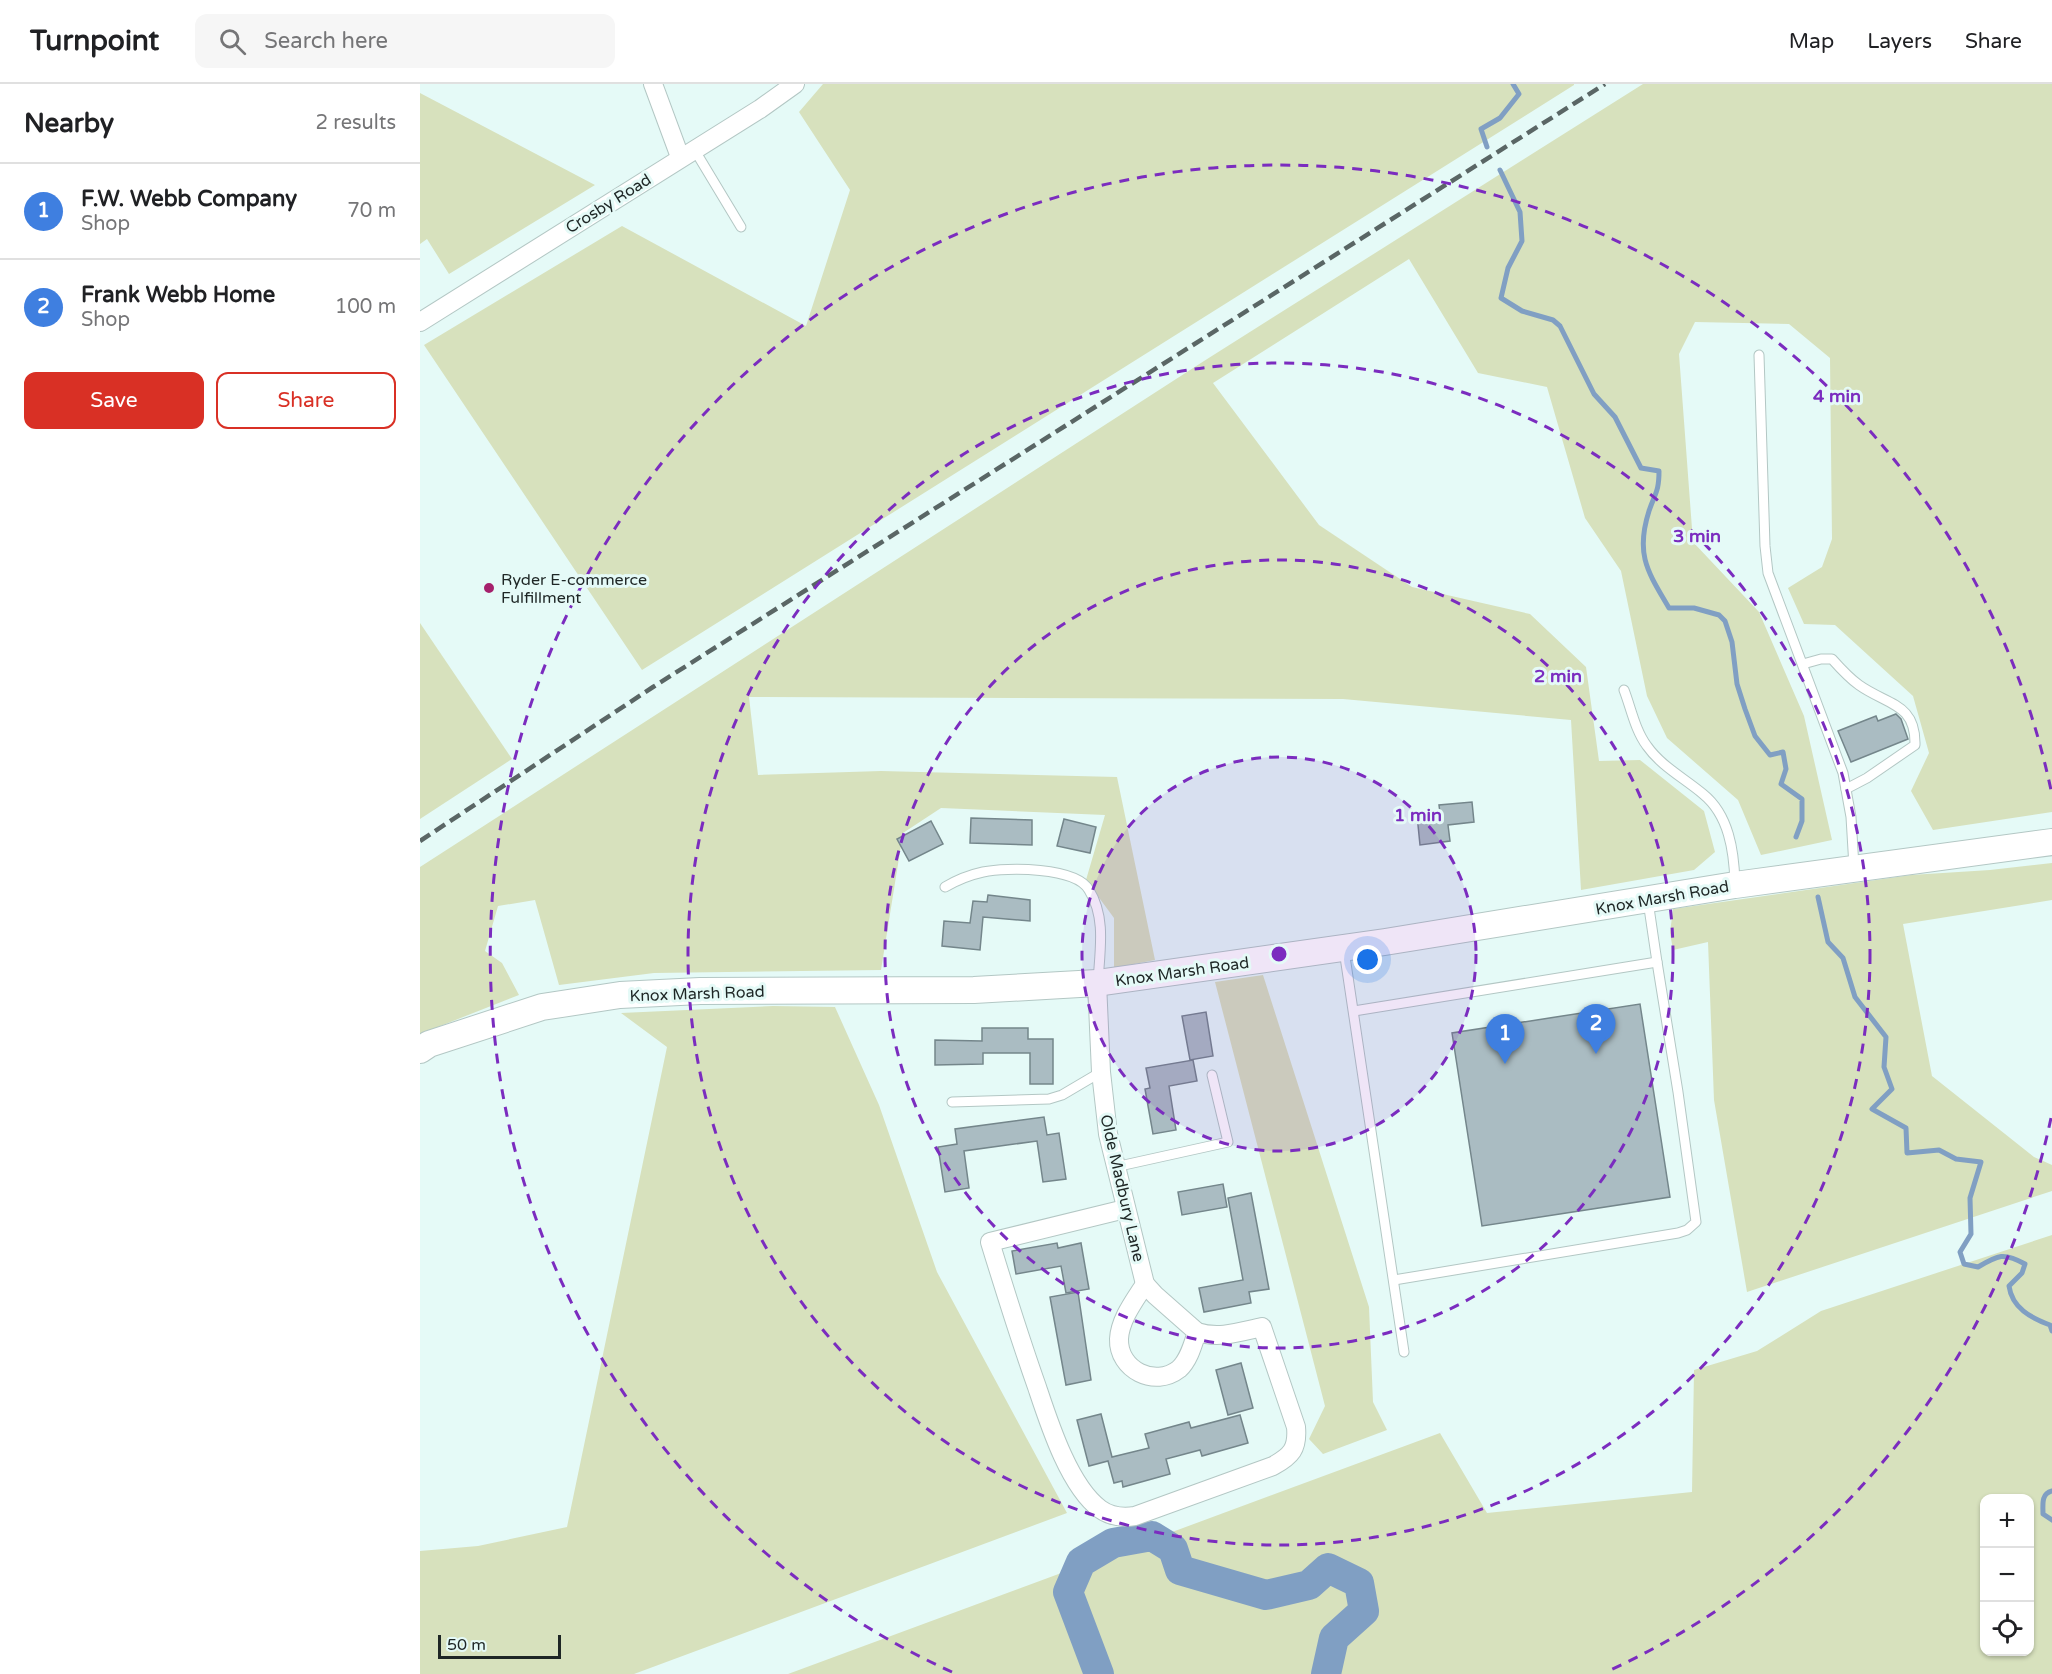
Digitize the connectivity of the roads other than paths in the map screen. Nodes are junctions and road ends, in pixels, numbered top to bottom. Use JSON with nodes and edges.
{"nodes":[{"id":1,"x":653,"y":84,"type":"edge"},
{"id":2,"x":795,"y":84,"type":"edge"},
{"id":3,"x":687,"y":153,"type":"junction"},
{"id":4,"x":741,"y":227,"type":"dead end"},
{"id":5,"x":420,"y":322,"type":"edge"},
{"id":6,"x":1758,"y":356,"type":"dead end"},
{"id":7,"x":1803,"y":664,"type":"junction"},
{"id":8,"x":1624,"y":690,"type":"dead end"},
{"id":9,"x":1846,"y":789,"type":"junction"},
{"id":10,"x":2052,"y":842,"type":"edge"},
{"id":11,"x":1854,"y":869,"type":"junction"},
{"id":12,"x":1735,"y":885,"type":"junction"},
{"id":13,"x":945,"y":887,"type":"dead end"},
{"id":14,"x":1648,"y":900,"type":"junction"},
{"id":15,"x":1344,"y":948,"type":"junction"},
{"id":16,"x":1657,"y":962,"type":"junction"},
{"id":17,"x":1097,"y":983,"type":"junction"},
{"id":18,"x":1354,"y":1011,"type":"junction"},
{"id":19,"x":420,"y":1050,"type":"edge"},
{"id":20,"x":1101,"y":1072,"type":"junction"},
{"id":21,"x":1212,"y":1075,"type":"dead end"},
{"id":22,"x":952,"y":1102,"type":"dead end"},
{"id":23,"x":1115,"y":1167,"type":"junction"},
{"id":24,"x":1125,"y":1209,"type":"junction"},
{"id":25,"x":1394,"y":1280,"type":"junction"},
{"id":26,"x":1145,"y":1284,"type":"junction"},
{"id":27,"x":1197,"y":1332,"type":"junction"},
{"id":28,"x":1404,"y":1352,"type":"dead end"}],
"edges":[{"from":1,"to":3,"type":"street"},
{"from":2,"to":3,"type":"street","name":"Crosby Road"},
{"from":3,"to":4,"type":"lane"},
{"from":3,"to":5,"type":"street","name":"Crosby Road"},
{"from":6,"to":7,"type":"lane"},
{"from":7,"to":9,"type":"lane"},
{"from":7,"to":9,"type":"lane"},
{"from":8,"to":12,"type":"lane"},
{"from":9,"to":11,"type":"lane"},
{"from":10,"to":11,"type":"main road","name":"Knox Marsh Road"},
{"from":11,"to":12,"type":"main road","name":"Knox Marsh Road"},
{"from":12,"to":14,"type":"main road","name":"Knox Marsh Road"},
{"from":13,"to":17,"type":"lane"},
{"from":14,"to":15,"type":"main road","name":"Knox Marsh Road"},
{"from":14,"to":16,"type":"lane"},
{"from":15,"to":17,"type":"main road","name":"Knox Marsh Road"},
{"from":15,"to":18,"type":"lane"},
{"from":16,"to":18,"type":"lane"},
{"from":16,"to":25,"type":"lane"},
{"from":17,"to":19,"type":"main road","name":"Knox Marsh Road"},
{"from":17,"to":20,"type":"street","name":"Olde Madbury Lane"},
{"from":18,"to":25,"type":"lane"},
{"from":20,"to":22,"type":"lane"},
{"from":20,"to":23,"type":"street","name":"Olde Madbury Lane"},
{"from":21,"to":23,"type":"lane"},
{"from":23,"to":24,"type":"street","name":"Olde Madbury Lane"},
{"from":24,"to":26,"type":"street","name":"Olde Madbury Lane"},
{"from":24,"to":27,"type":"street"},
{"from":25,"to":28,"type":"lane"},
{"from":26,"to":27,"type":"street","name":"Olde Madbury Lane"},
{"from":26,"to":27,"type":"street","name":"Olde Madbury Lane"}]}
